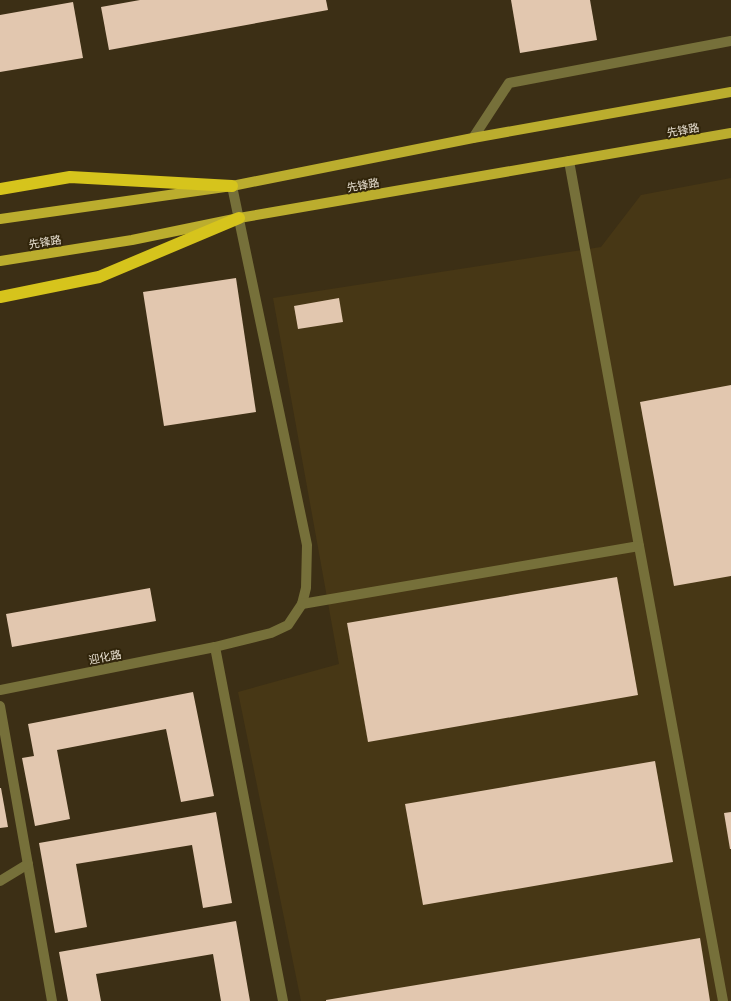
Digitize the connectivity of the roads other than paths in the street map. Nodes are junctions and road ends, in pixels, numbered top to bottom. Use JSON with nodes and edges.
{"nodes":[{"id":1,"x":731,"y":41,"type":"edge"},
{"id":2,"x":731,"y":92,"type":"edge"},
{"id":3,"x":731,"y":133,"type":"edge"},
{"id":4,"x":473,"y":138,"type":"junction"},
{"id":5,"x":570,"y":161,"type":"junction"},
{"id":6,"x":232,"y":186,"type":"junction"},
{"id":7,"x":0,"y":189,"type":"edge"},
{"id":8,"x":238,"y":218,"type":"junction"},
{"id":9,"x":0,"y":219,"type":"edge"},
{"id":10,"x":0,"y":261,"type":"edge"},
{"id":11,"x":0,"y":297,"type":"edge"},
{"id":12,"x":638,"y":546,"type":"junction"},
{"id":13,"x":302,"y":604,"type":"junction"},
{"id":14,"x":215,"y":647,"type":"junction"},
{"id":15,"x":0,"y":690,"type":"edge"},
{"id":16,"x":0,"y":706,"type":"edge"},
{"id":17,"x":28,"y":864,"type":"junction"},
{"id":18,"x":0,"y":881,"type":"edge"},
{"id":19,"x":52,"y":1001,"type":"edge"},
{"id":20,"x":283,"y":1001,"type":"edge"},
{"id":21,"x":723,"y":1001,"type":"edge"}],
"edges":[{"from":1,"to":4,"type":"street"},
{"from":2,"to":4,"type":"main road"},
{"from":3,"to":5,"type":"main road","name":"先锋路"},
{"from":4,"to":6,"type":"main road"},
{"from":5,"to":8,"type":"main road","name":"先锋路"},
{"from":5,"to":12,"type":"street"},
{"from":6,"to":7,"type":"highway"},
{"from":6,"to":8,"type":"street"},
{"from":6,"to":9,"type":"main road"},
{"from":8,"to":10,"type":"main road","name":"先锋路"},
{"from":8,"to":11,"type":"highway"},
{"from":8,"to":13,"type":"street"},
{"from":12,"to":13,"type":"street"},
{"from":12,"to":21,"type":"street"},
{"from":13,"to":14,"type":"street","name":"迎化路"},
{"from":14,"to":15,"type":"street","name":"迎化路"},
{"from":14,"to":20,"type":"street"},
{"from":16,"to":17,"type":"street"},
{"from":17,"to":18,"type":"street"},
{"from":17,"to":19,"type":"street"}]}
